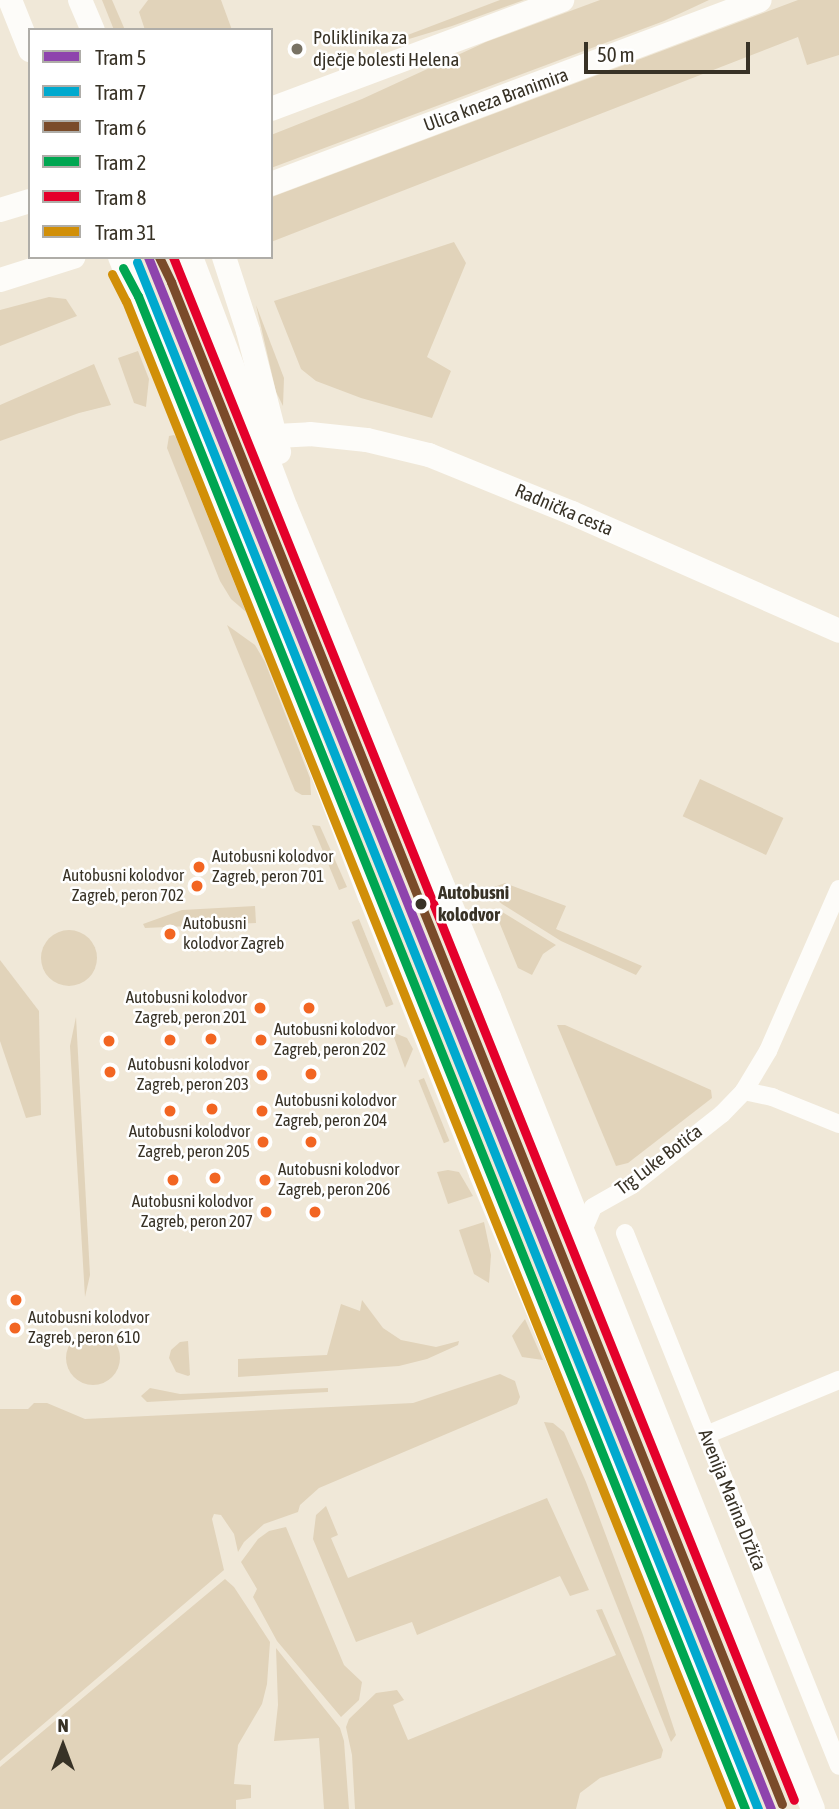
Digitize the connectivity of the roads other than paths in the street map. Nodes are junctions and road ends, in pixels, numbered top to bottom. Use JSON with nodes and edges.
{"nodes":[{"id":1,"x":10,"y":0,"type":"edge"},
{"id":2,"x":80,"y":0,"type":"edge"},
{"id":3,"x":562,"y":0,"type":"edge"},
{"id":4,"x":760,"y":0,"type":"edge"},
{"id":5,"x":92,"y":28,"type":"edge"},
{"id":6,"x":28,"y":45,"type":"edge"},
{"id":7,"x":273,"y":108,"type":"edge"},
{"id":8,"x":273,"y":183,"type":"edge"},
{"id":9,"x":28,"y":202,"type":"edge"},
{"id":10,"x":0,"y":211,"type":"edge"},
{"id":11,"x":66,"y":259,"type":"edge"},
{"id":12,"x":121,"y":259,"type":"edge"},
{"id":13,"x":192,"y":259,"type":"edge"},
{"id":14,"x":225,"y":259,"type":"edge"},
{"id":15,"x":0,"y":280,"type":"edge"},
{"id":16,"x":276,"y":436,"type":"junction"},
{"id":17,"x":286,"y":508,"type":"junction"},
{"id":18,"x":839,"y":631,"type":"edge"},
{"id":19,"x":839,"y":889,"type":"edge"},
{"id":20,"x":744,"y":1091,"type":"junction"},
{"id":21,"x":839,"y":1124,"type":"edge"},
{"id":22,"x":582,"y":1233,"type":"junction"},
{"id":23,"x":625,"y":1234,"type":"dead end"},
{"id":24,"x":839,"y":1380,"type":"edge"},
{"id":25,"x":706,"y":1435,"type":"junction"},
{"id":26,"x":839,"y":1766,"type":"edge"},
{"id":27,"x":740,"y":1809,"type":"edge"},
{"id":28,"x":813,"y":1809,"type":"edge"}],
"edges":[{"from":1,"to":6,"type":"main road"},
{"from":2,"to":5,"type":"main road"},
{"from":3,"to":7,"type":"main road"},
{"from":4,"to":8,"type":"main road","name":"Ulica kneza Branimira"},
{"from":9,"to":10,"type":"main road"},
{"from":11,"to":15,"type":"main road"},
{"from":12,"to":27,"type":"main road"},
{"from":13,"to":17,"type":"main road"},
{"from":14,"to":16,"type":"main road"},
{"from":16,"to":17,"type":"main road"},
{"from":16,"to":18,"type":"main road","name":"Radnička cesta"},
{"from":17,"to":22,"type":"main road"},
{"from":19,"to":20,"type":"street","name":"Trg Luke Botića"},
{"from":20,"to":21,"type":"street"},
{"from":20,"to":22,"type":"street","name":"Trg Luke Botića"},
{"from":22,"to":28,"type":"main road"},
{"from":23,"to":25,"type":"street","name":"Avenija Marina Držića"},
{"from":24,"to":25,"type":"street"},
{"from":25,"to":26,"type":"street","name":"Avenija Marina Držića"}]}
